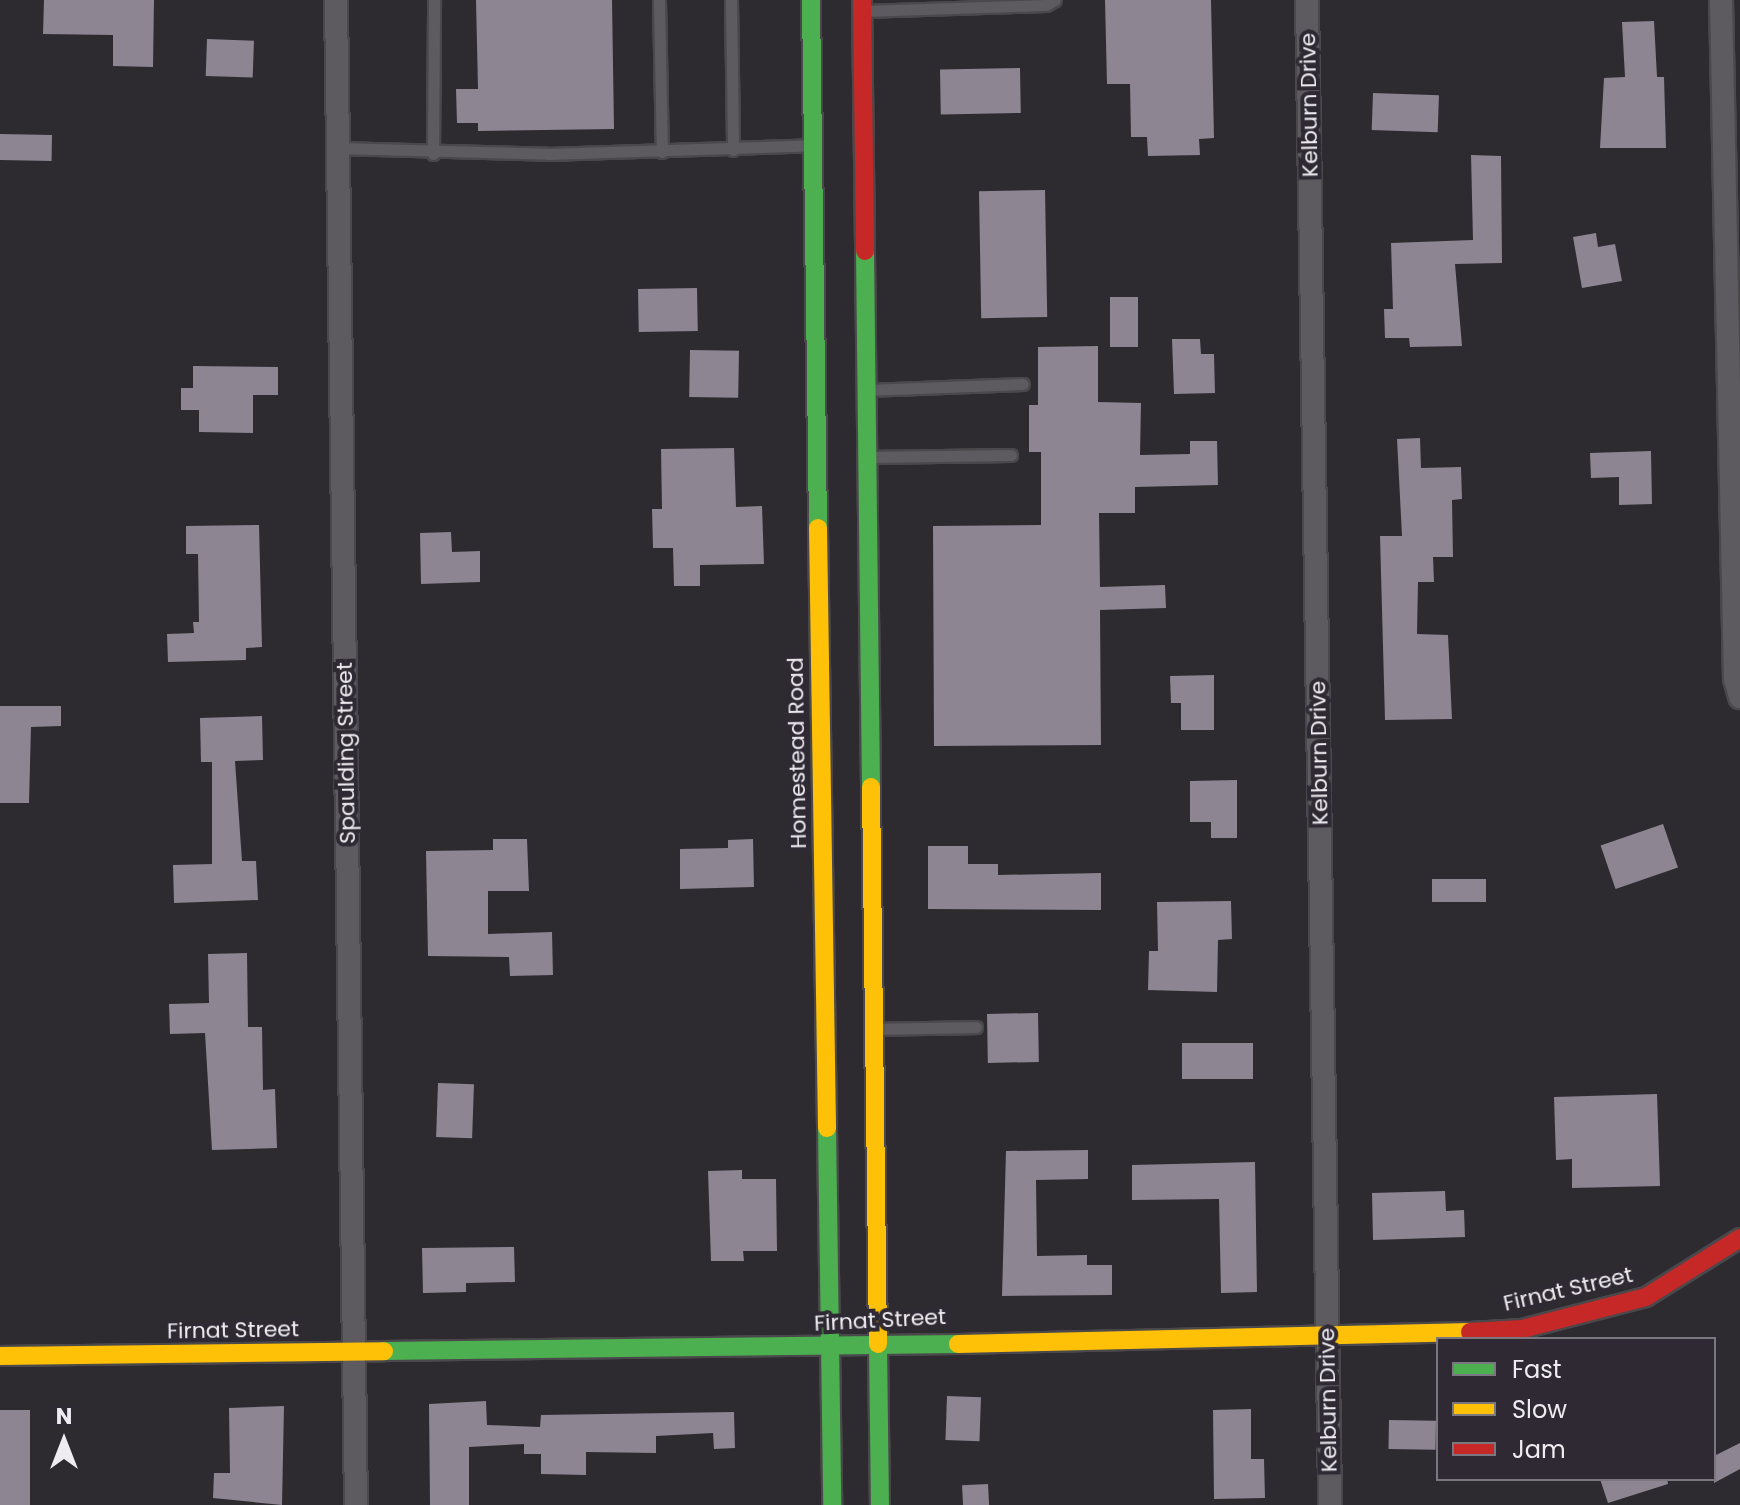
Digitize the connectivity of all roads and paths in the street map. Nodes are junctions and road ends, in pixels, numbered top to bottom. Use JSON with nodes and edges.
{"nodes":[{"id":1,"x":336,"y":0,"type":"edge"},
{"id":2,"x":434,"y":0,"type":"edge"},
{"id":3,"x":659,"y":0,"type":"edge"},
{"id":4,"x":731,"y":0,"type":"edge"},
{"id":5,"x":811,"y":0,"type":"edge"},
{"id":6,"x":1055,"y":0,"type":"edge"},
{"id":7,"x":1307,"y":0,"type":"edge"},
{"id":8,"x":1721,"y":0,"type":"edge"},
{"id":9,"x":862,"y":6,"type":"edge"},
{"id":10,"x":813,"y":145,"type":"junction"},
{"id":11,"x":338,"y":148,"type":"junction"},
{"id":12,"x":733,"y":150,"type":"junction"},
{"id":13,"x":662,"y":152,"type":"junction"},
{"id":14,"x":433,"y":154,"type":"junction"},
{"id":15,"x":814,"y":226,"type":"junction"},
{"id":16,"x":865,"y":230,"type":"junction"},
{"id":17,"x":1023,"y":384,"type":"dead end"},
{"id":18,"x":867,"y":390,"type":"junction"},
{"id":19,"x":1011,"y":455,"type":"dead end"},
{"id":20,"x":867,"y":457,"type":"junction"},
{"id":21,"x":869,"y":624,"type":"junction"},
{"id":22,"x":819,"y":632,"type":"junction"},
{"id":23,"x":1740,"y":697,"type":"edge"},
{"id":24,"x":976,"y":1027,"type":"dead end"},
{"id":25,"x":873,"y":1029,"type":"junction"},
{"id":26,"x":1740,"y":1238,"type":"edge"},
{"id":27,"x":1327,"y":1339,"type":"junction"},
{"id":28,"x":877,"y":1341,"type":"junction"},
{"id":29,"x":829,"y":1347,"type":"junction"},
{"id":30,"x":354,"y":1352,"type":"junction"},
{"id":31,"x":0,"y":1356,"type":"edge"},
{"id":32,"x":356,"y":1505,"type":"edge"},
{"id":33,"x":832,"y":1505,"type":"edge"},
{"id":34,"x":880,"y":1505,"type":"edge"},
{"id":35,"x":1330,"y":1505,"type":"edge"}],
"edges":[{"from":1,"to":11,"type":"street","name":"Spaulding Street"},
{"from":2,"to":14,"type":"lane"},
{"from":3,"to":13,"type":"lane"},
{"from":4,"to":12,"type":"lane"},
{"from":5,"to":10,"type":"main road","name":"Homestead Road"},
{"from":6,"to":9,"type":"lane"},
{"from":7,"to":27,"type":"street","name":"Kelburn Drive"},
{"from":8,"to":23,"type":"street"},
{"from":9,"to":16,"type":"main road"},
{"from":10,"to":12,"type":"lane"},
{"from":10,"to":15,"type":"main road","name":"Homestead Road"},
{"from":11,"to":14,"type":"lane"},
{"from":11,"to":30,"type":"street","name":"Spaulding Street"},
{"from":12,"to":13,"type":"lane"},
{"from":13,"to":14,"type":"lane"},
{"from":15,"to":16,"type":"main road"},
{"from":15,"to":22,"type":"main road","name":"Homestead Road"},
{"from":16,"to":18,"type":"main road"},
{"from":17,"to":18,"type":"lane"},
{"from":18,"to":20,"type":"main road"},
{"from":19,"to":20,"type":"lane"},
{"from":20,"to":21,"type":"main road"},
{"from":21,"to":22,"type":"main road"},
{"from":21,"to":25,"type":"main road"},
{"from":22,"to":29,"type":"main road","name":"Homestead Road"},
{"from":24,"to":25,"type":"lane"},
{"from":25,"to":28,"type":"main road"},
{"from":26,"to":27,"type":"main road","name":"Firnat Street"},
{"from":27,"to":28,"type":"main road","name":"Firnat Street"},
{"from":27,"to":35,"type":"street","name":"Kelburn Drive"},
{"from":28,"to":29,"type":"main road","name":"Firnat Street"},
{"from":28,"to":34,"type":"main road"},
{"from":29,"to":30,"type":"main road","name":"Firnat Street"},
{"from":29,"to":33,"type":"main road","name":"Homestead Road"},
{"from":30,"to":31,"type":"main road","name":"Firnat Street"},
{"from":30,"to":32,"type":"street","name":"Spaulding Street"}]}
